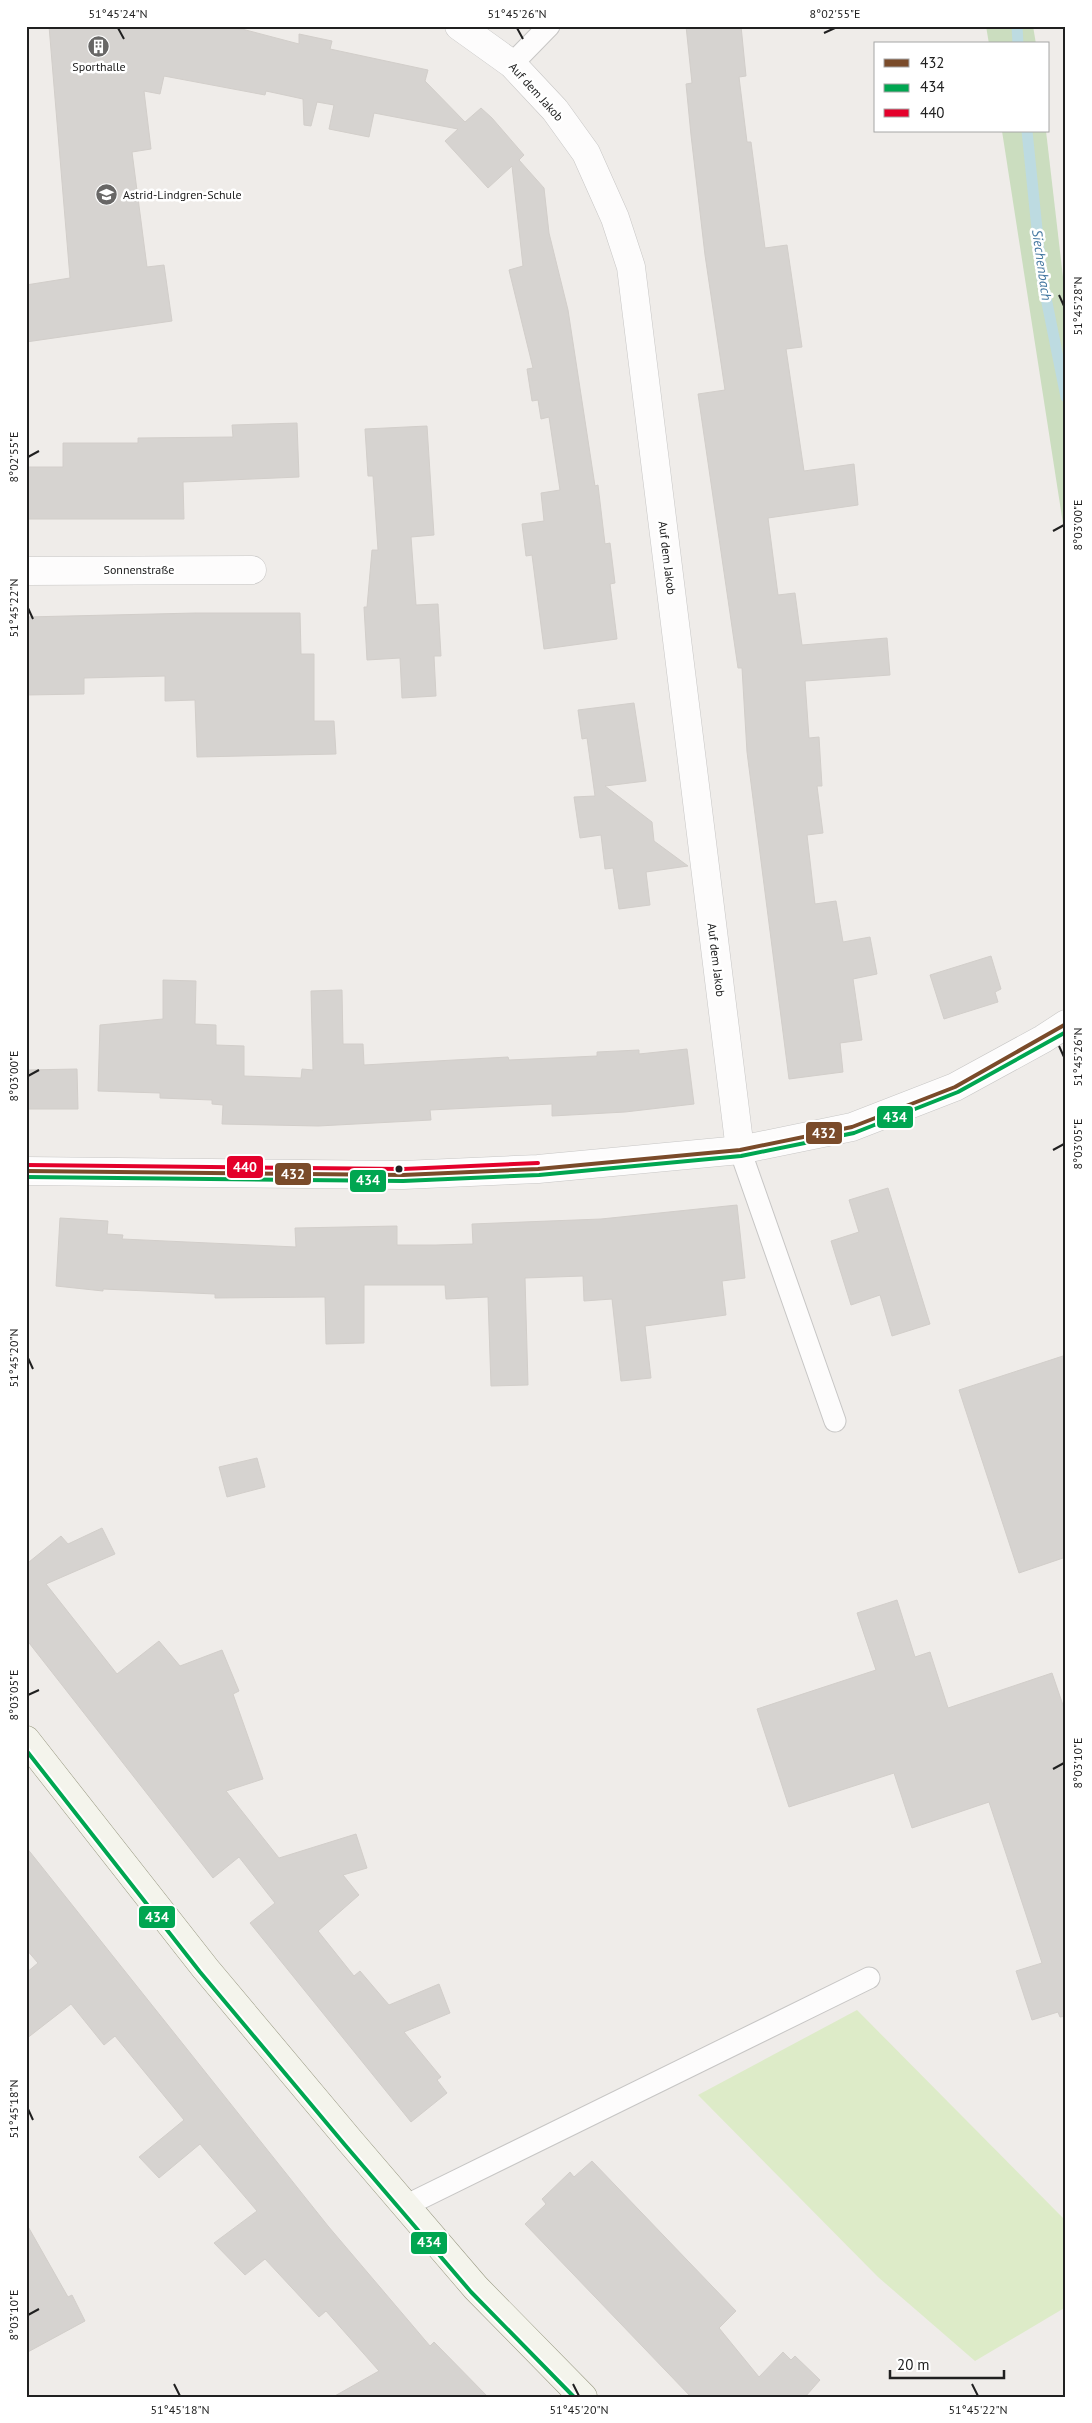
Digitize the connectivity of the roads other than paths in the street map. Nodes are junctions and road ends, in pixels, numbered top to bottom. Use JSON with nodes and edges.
{"nodes":[{"id":1,"x":459,"y":26,"type":"edge"},
{"id":2,"x":550,"y":26,"type":"edge"},
{"id":3,"x":512,"y":64,"type":"junction"},
{"id":4,"x":252,"y":570,"type":"dead end"},
{"id":5,"x":26,"y":571,"type":"edge"},
{"id":6,"x":1066,"y":1024,"type":"edge"},
{"id":7,"x":740,"y":1150,"type":"junction"},
{"id":8,"x":26,"y":1171,"type":"edge"},
{"id":9,"x":836,"y":1421,"type":"dead end"},
{"id":10,"x":26,"y":1740,"type":"edge"},
{"id":11,"x":869,"y":1978,"type":"dead end"},
{"id":12,"x":405,"y":2206,"type":"junction"},
{"id":13,"x":583,"y":2397,"type":"edge"}],
"edges":[{"from":1,"to":3,"type":"street","name":"Auf dem Jakob"},
{"from":2,"to":3,"type":"lane"},
{"from":3,"to":7,"type":"street","name":"Auf dem Jakob"},
{"from":4,"to":5,"type":"street","name":"Sonnenstraße"},
{"from":6,"to":7,"type":"street"},
{"from":7,"to":8,"type":"street"},
{"from":7,"to":9,"type":"lane"},
{"from":10,"to":12,"type":"main road"},
{"from":11,"to":12,"type":"lane"},
{"from":12,"to":13,"type":"main road"}]}
